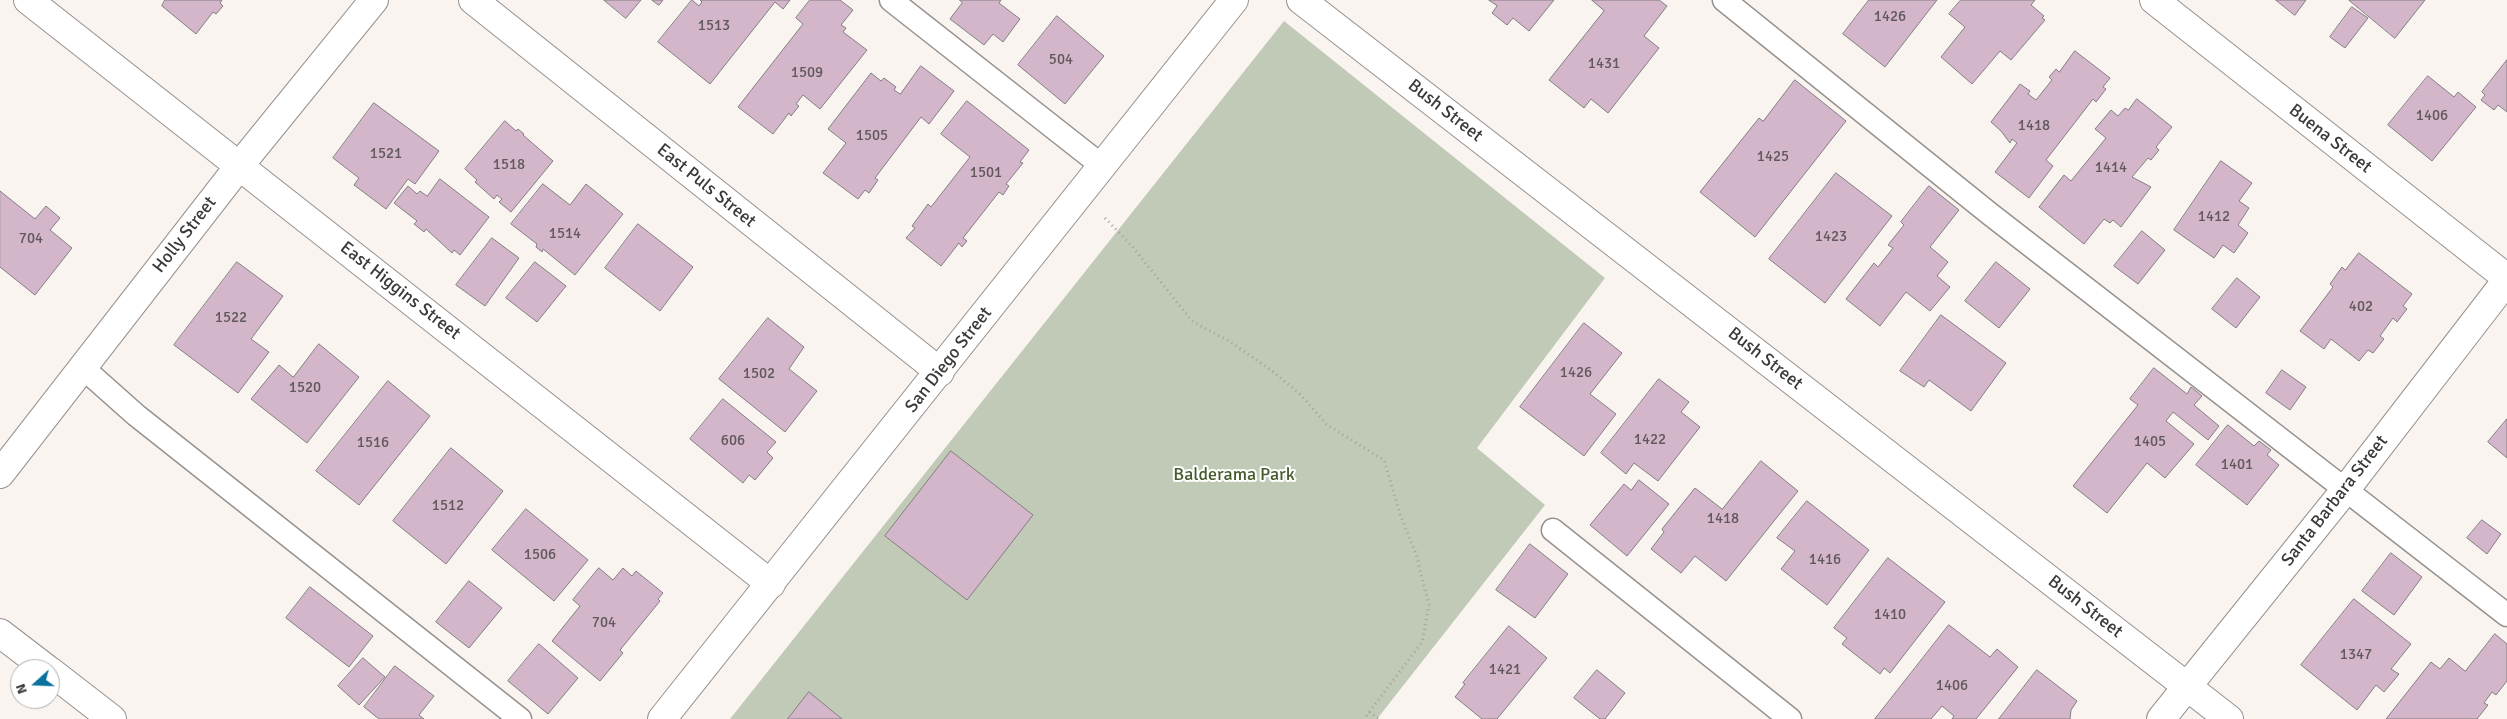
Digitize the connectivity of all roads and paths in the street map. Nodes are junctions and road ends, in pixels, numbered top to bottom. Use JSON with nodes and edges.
{"nodes":[{"id":1,"x":28,"y":0,"type":"edge"},
{"id":2,"x":374,"y":0,"type":"edge"},
{"id":3,"x":473,"y":0,"type":"edge"},
{"id":4,"x":891,"y":0,"type":"edge"},
{"id":5,"x":1234,"y":0,"type":"edge"},
{"id":6,"x":1301,"y":0,"type":"edge"},
{"id":7,"x":1724,"y":0,"type":"edge"},
{"id":8,"x":2154,"y":0,"type":"edge"},
{"id":9,"x":1101,"y":164,"type":"junction"},
{"id":10,"x":240,"y":165,"type":"junction"},
{"id":11,"x":1080,"y":191,"type":"junction"},
{"id":12,"x":2507,"y":279,"type":"edge"},
{"id":13,"x":82,"y":367,"type":"junction"},
{"id":14,"x":940,"y":372,"type":"junction"},
{"id":15,"x":0,"y":474,"type":"edge"},
{"id":16,"x":2346,"y":489,"type":"junction"},
{"id":17,"x":1553,"y":530,"type":"dead end"},
{"id":18,"x":771,"y":584,"type":"junction"},
{"id":19,"x":2507,"y":615,"type":"edge"},
{"id":20,"x":0,"y":633,"type":"edge"},
{"id":21,"x":34,"y":659,"type":"edge"},
{"id":22,"x":60,"y":679,"type":"edge"},
{"id":23,"x":2187,"y":686,"type":"junction"},
{"id":24,"x":1369,"y":712,"type":"junction"},
{"id":25,"x":112,"y":719,"type":"edge"},
{"id":26,"x":520,"y":719,"type":"edge"},
{"id":27,"x":662,"y":719,"type":"edge"},
{"id":28,"x":1364,"y":719,"type":"edge"},
{"id":29,"x":1379,"y":719,"type":"edge"},
{"id":30,"x":1790,"y":719,"type":"edge"},
{"id":31,"x":2161,"y":719,"type":"edge"},
{"id":32,"x":2229,"y":719,"type":"edge"}],
"edges":[{"from":1,"to":10,"type":"street","name":"East Higgins Street"},
{"from":2,"to":10,"type":"street","name":"Holly Street"},
{"from":3,"to":14,"type":"street","name":"East Puls Street"},
{"from":4,"to":9,"type":"lane"},
{"from":5,"to":9,"type":"street","name":"San Diego Street"},
{"from":6,"to":23,"type":"street","name":"Bush Street"},
{"from":7,"to":16,"type":"lane"},
{"from":8,"to":12,"type":"street","name":"Buena Street"},
{"from":9,"to":11,"type":"street","name":"San Diego Street"},
{"from":10,"to":13,"type":"street","name":"Holly Street"},
{"from":10,"to":18,"type":"street","name":"East Higgins Street"},
{"from":11,"to":14,"type":"street","name":"San Diego Street"},
{"from":11,"to":24,"type":"path"},
{"from":12,"to":16,"type":"street","name":"Santa Barbara Street"},
{"from":13,"to":15,"type":"street","name":"Holly Street"},
{"from":13,"to":26,"type":"lane"},
{"from":14,"to":18,"type":"street","name":"San Diego Street"},
{"from":16,"to":19,"type":"lane"},
{"from":16,"to":23,"type":"street","name":"Santa Barbara Street"},
{"from":17,"to":30,"type":"lane"},
{"from":18,"to":27,"type":"street","name":"San Diego Street"},
{"from":20,"to":21,"type":"street"},
{"from":22,"to":25,"type":"street"},
{"from":23,"to":31,"type":"street","name":"Santa Barbara Street"},
{"from":23,"to":32,"type":"street","name":"Bush Street"},
{"from":24,"to":28,"type":"path"},
{"from":24,"to":29,"type":"path"}]}
